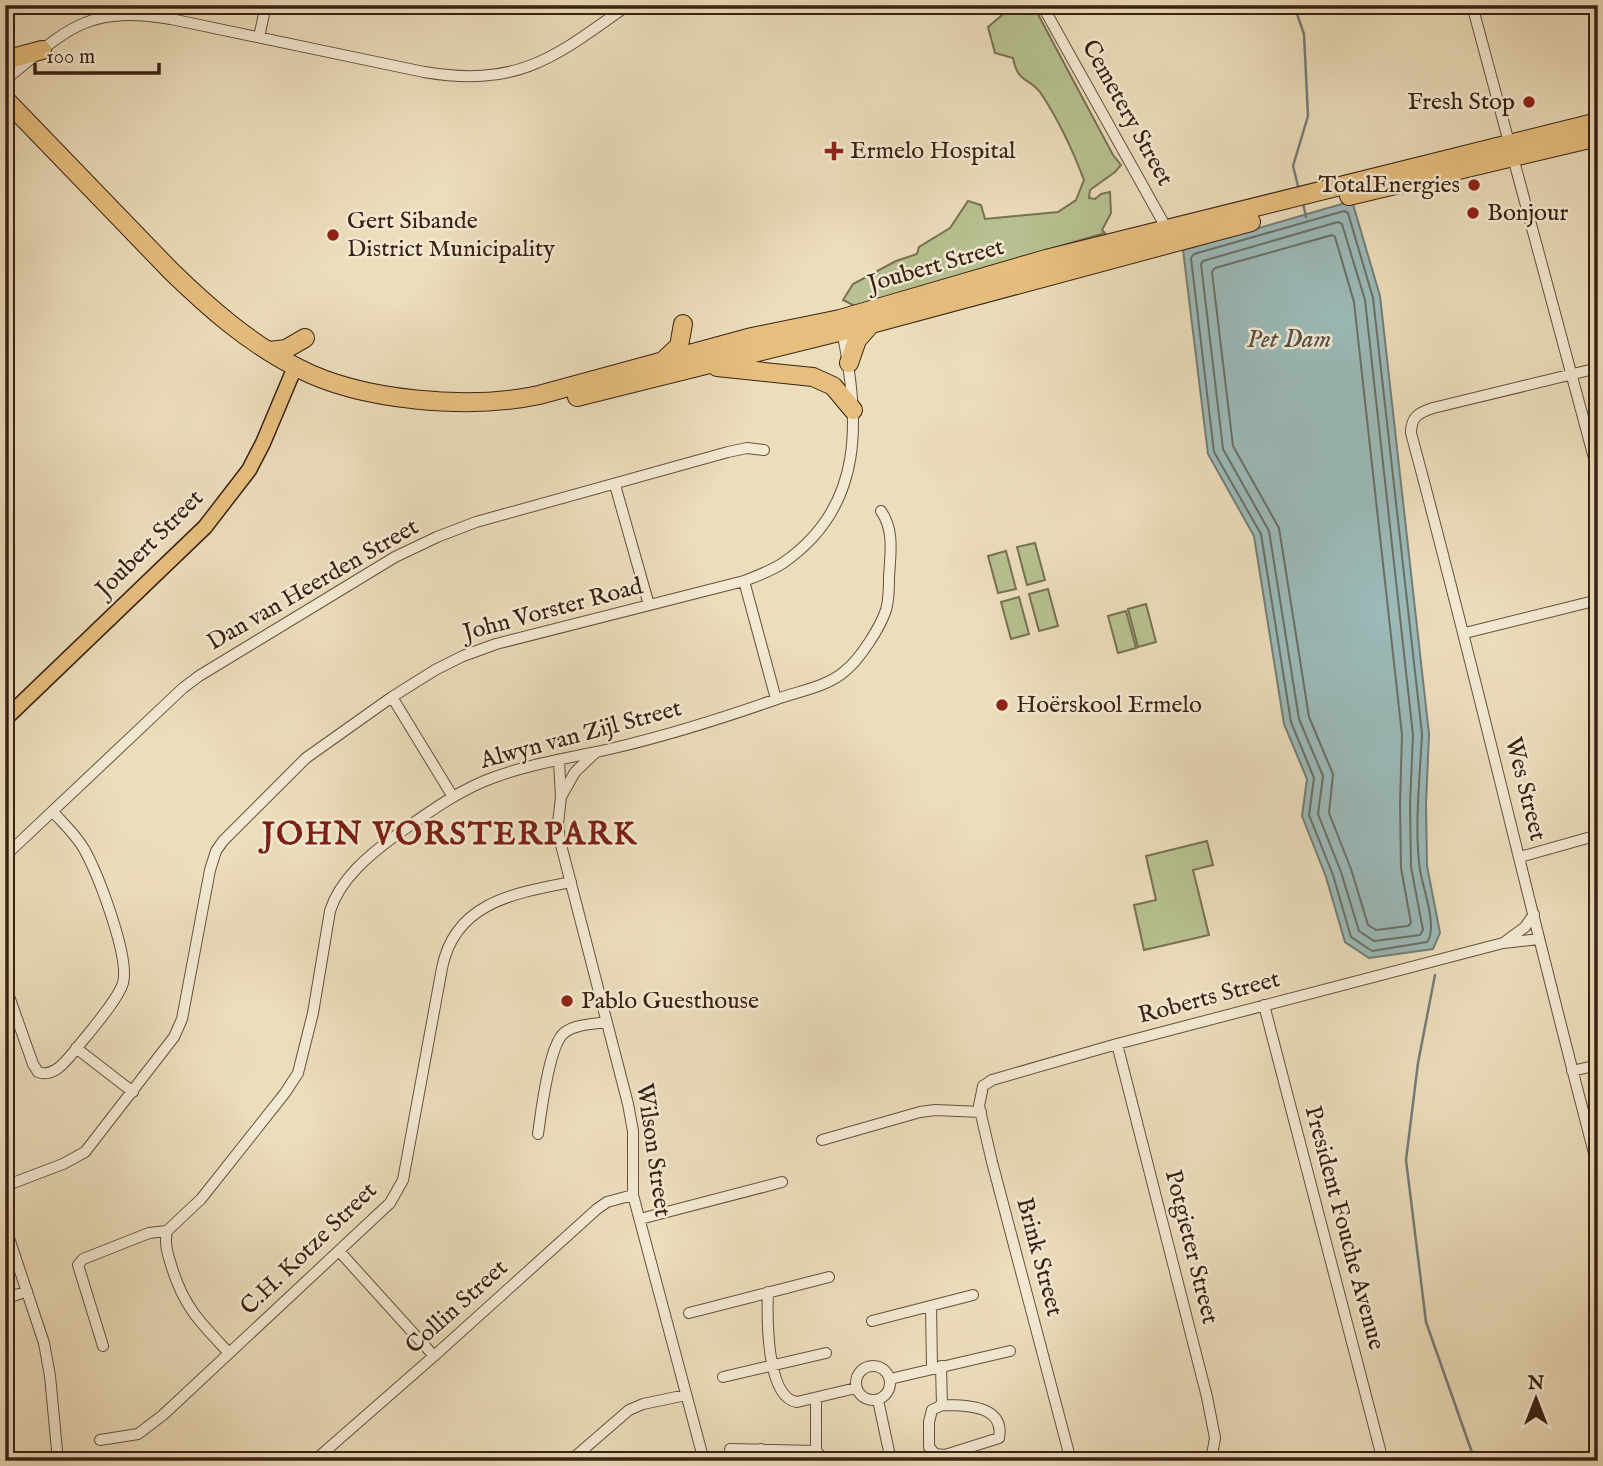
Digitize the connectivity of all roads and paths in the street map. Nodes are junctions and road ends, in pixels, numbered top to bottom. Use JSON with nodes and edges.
{"nodes":[{"id":1,"x":166,"y":5,"type":"edge"},
{"id":2,"x":266,"y":5,"type":"edge"},
{"id":3,"x":628,"y":5,"type":"edge"},
{"id":4,"x":1042,"y":5,"type":"edge"},
{"id":5,"x":1472,"y":5,"type":"edge"},
{"id":6,"x":162,"y":17,"type":"junction"},
{"id":7,"x":259,"y":37,"type":"junction"},
{"id":8,"x":42,"y":50,"type":"junction"},
{"id":9,"x":5,"y":60,"type":"edge"},
{"id":10,"x":5,"y":80,"type":"edge"},
{"id":11,"x":5,"y":99,"type":"edge"},
{"id":12,"x":5,"y":114,"type":"edge"},
{"id":13,"x":1598,"y":122,"type":"edge"},
{"id":14,"x":1598,"y":137,"type":"edge"},
{"id":15,"x":1511,"y":151,"type":"junction"},
{"id":16,"x":1171,"y":236,"type":"junction"},
{"id":17,"x":683,"y":324,"type":"dead end"},
{"id":18,"x":871,"y":324,"type":"junction"},
{"id":19,"x":841,"y":325,"type":"junction"},
{"id":20,"x":305,"y":338,"type":"dead end"},
{"id":21,"x":762,"y":350,"type":"junction"},
{"id":22,"x":270,"y":351,"type":"junction"},
{"id":23,"x":663,"y":360,"type":"junction"},
{"id":24,"x":849,"y":363,"type":"junction"},
{"id":25,"x":706,"y":366,"type":"junction"},
{"id":26,"x":1598,"y":368,"type":"edge"},
{"id":27,"x":294,"y":372,"type":"junction"},
{"id":28,"x":792,"y":374,"type":"junction"},
{"id":29,"x":1572,"y":374,"type":"junction"},
{"id":30,"x":853,"y":410,"type":"junction"},
{"id":31,"x":764,"y":450,"type":"dead end"},
{"id":32,"x":1598,"y":473,"type":"edge"},
{"id":33,"x":615,"y":485,"type":"junction"},
{"id":34,"x":881,"y":511,"type":"dead end"},
{"id":35,"x":744,"y":581,"type":"junction"},
{"id":36,"x":1598,"y":600,"type":"edge"},
{"id":37,"x":649,"y":605,"type":"junction"},
{"id":38,"x":1465,"y":633,"type":"junction"},
{"id":39,"x":392,"y":697,"type":"junction"},
{"id":40,"x":776,"y":699,"type":"junction"},
{"id":41,"x":5,"y":719,"type":"edge"},
{"id":42,"x":596,"y":752,"type":"junction"},
{"id":43,"x":559,"y":761,"type":"junction"},
{"id":44,"x":453,"y":797,"type":"junction"},
{"id":45,"x":561,"y":797,"type":"junction"},
{"id":46,"x":53,"y":812,"type":"junction"},
{"id":47,"x":1598,"y":835,"type":"edge"},
{"id":48,"x":5,"y":856,"type":"edge"},
{"id":49,"x":1520,"y":857,"type":"junction"},
{"id":50,"x":571,"y":881,"type":"junction"},
{"id":51,"x":1534,"y":914,"type":"junction"},
{"id":52,"x":1539,"y":939,"type":"junction"},
{"id":53,"x":1503,"y":943,"type":"junction"},
{"id":54,"x":5,"y":985,"type":"edge"},
{"id":55,"x":1264,"y":1005,"type":"junction"},
{"id":56,"x":607,"y":1022,"type":"junction"},
{"id":57,"x":1117,"y":1044,"type":"junction"},
{"id":58,"x":76,"y":1048,"type":"junction"},
{"id":59,"x":1598,"y":1065,"type":"edge"},
{"id":60,"x":1572,"y":1071,"type":"junction"},
{"id":61,"x":133,"y":1092,"type":"junction"},
{"id":62,"x":981,"y":1112,"type":"junction"},
{"id":63,"x":537,"y":1134,"type":"dead end"},
{"id":64,"x":822,"y":1140,"type":"dead end"},
{"id":65,"x":1598,"y":1168,"type":"edge"},
{"id":66,"x":782,"y":1182,"type":"dead end"},
{"id":67,"x":5,"y":1186,"type":"edge"},
{"id":68,"x":634,"y":1195,"type":"junction"},
{"id":69,"x":640,"y":1219,"type":"junction"},
{"id":70,"x":5,"y":1227,"type":"edge"},
{"id":71,"x":167,"y":1231,"type":"junction"},
{"id":72,"x":339,"y":1251,"type":"junction"},
{"id":73,"x":829,"y":1277,"type":"dead end"},
{"id":74,"x":27,"y":1291,"type":"junction"},
{"id":75,"x":768,"y":1292,"type":"junction"},
{"id":76,"x":974,"y":1295,"type":"dead end"},
{"id":77,"x":5,"y":1299,"type":"edge"},
{"id":78,"x":931,"y":1306,"type":"junction"},
{"id":79,"x":689,"y":1313,"type":"dead end"},
{"id":80,"x":872,"y":1321,"type":"dead end"},
{"id":81,"x":103,"y":1346,"type":"dead end"},
{"id":82,"x":1010,"y":1351,"type":"dead end"},
{"id":83,"x":229,"y":1353,"type":"junction"},
{"id":84,"x":826,"y":1353,"type":"dead end"},
{"id":85,"x":434,"y":1356,"type":"junction"},
{"id":86,"x":773,"y":1366,"type":"junction"},
{"id":87,"x":937,"y":1366,"type":"junction"},
{"id":88,"x":723,"y":1377,"type":"dead end"},
{"id":89,"x":890,"y":1379,"type":"junction"},
{"id":90,"x":856,"y":1388,"type":"junction"},
{"id":91,"x":686,"y":1395,"type":"junction"},
{"id":92,"x":816,"y":1398,"type":"junction"},
{"id":93,"x":878,"y":1400,"type":"junction"},
{"id":94,"x":942,"y":1405,"type":"junction"},
{"id":95,"x":100,"y":1440,"type":"dead end"},
{"id":96,"x":730,"y":1449,"type":"dead end"},
{"id":97,"x":816,"y":1451,"type":"junction"},
{"id":98,"x":761,"y":1455,"type":"edge"},
{"id":99,"x":58,"y":1461,"type":"edge"},
{"id":100,"x":314,"y":1461,"type":"edge"},
{"id":101,"x":570,"y":1461,"type":"edge"},
{"id":102,"x":704,"y":1461,"type":"edge"},
{"id":103,"x":826,"y":1461,"type":"edge"},
{"id":104,"x":891,"y":1461,"type":"edge"},
{"id":105,"x":1071,"y":1461,"type":"edge"},
{"id":106,"x":1211,"y":1461,"type":"edge"},
{"id":107,"x":1383,"y":1461,"type":"edge"}],
"edges":[{"from":1,"to":6,"type":"street"},
{"from":2,"to":7,"type":"street"},
{"from":3,"to":7,"type":"street"},
{"from":4,"to":16,"type":"street","name":"Cemetery Street"},
{"from":5,"to":15,"type":"street"},
{"from":6,"to":7,"type":"street"},
{"from":6,"to":8,"type":"street"},
{"from":8,"to":9,"type":"highway"},
{"from":8,"to":10,"type":"street"},
{"from":11,"to":22,"type":"highway"},
{"from":12,"to":27,"type":"highway"},
{"from":13,"to":15,"type":"highway","name":"Joubert Street"},
{"from":14,"to":15,"type":"highway","name":"Joubert Street"},
{"from":15,"to":16,"type":"highway","name":"Joubert Street"},
{"from":15,"to":29,"type":"street"},
{"from":16,"to":18,"type":"highway","name":"Joubert Street"},
{"from":16,"to":19,"type":"highway","name":"Joubert Street"},
{"from":17,"to":23,"type":"highway"},
{"from":18,"to":19,"type":"highway","name":"Joubert Street"},
{"from":18,"to":24,"type":"highway"},
{"from":19,"to":21,"type":"highway","name":"Joubert Street"},
{"from":19,"to":23,"type":"highway","name":"Joubert Street"},
{"from":19,"to":24,"type":"street","name":"John Vorster Road"},
{"from":20,"to":22,"type":"highway"},
{"from":21,"to":25,"type":"highway","name":"Joubert Street"},
{"from":21,"to":28,"type":"highway"},
{"from":22,"to":27,"type":"highway"},
{"from":23,"to":27,"type":"highway","name":"Joubert Street"},
{"from":24,"to":30,"type":"street","name":"John Vorster Road"},
{"from":25,"to":27,"type":"highway","name":"Joubert Street"},
{"from":25,"to":28,"type":"highway"},
{"from":26,"to":29,"type":"street"},
{"from":27,"to":41,"type":"main road","name":"Joubert Street"},
{"from":28,"to":30,"type":"highway"},
{"from":29,"to":32,"type":"street"},
{"from":29,"to":38,"type":"street","name":"Wes Street"},
{"from":30,"to":35,"type":"street","name":"John Vorster Road"},
{"from":31,"to":33,"type":"street","name":"Dan van Heerden Street"},
{"from":33,"to":37,"type":"street"},
{"from":33,"to":46,"type":"street","name":"Dan van Heerden Street"},
{"from":34,"to":40,"type":"street","name":"Alwyn van Zijl Street"},
{"from":35,"to":37,"type":"street","name":"John Vorster Road"},
{"from":35,"to":40,"type":"street"},
{"from":36,"to":38,"type":"street"},
{"from":37,"to":39,"type":"street","name":"John Vorster Road"},
{"from":38,"to":49,"type":"street","name":"Wes Street"},
{"from":39,"to":44,"type":"street"},
{"from":39,"to":61,"type":"street","name":"John Vorster Road"},
{"from":40,"to":42,"type":"street","name":"Alwyn van Zijl Street"},
{"from":42,"to":43,"type":"street","name":"Alwyn van Zijl Street"},
{"from":42,"to":45,"type":"street"},
{"from":43,"to":44,"type":"street","name":"Alwyn van Zijl Street"},
{"from":43,"to":45,"type":"street","name":"Wilson Street"},
{"from":44,"to":71,"type":"street","name":"Alwyn van Zijl Street"},
{"from":45,"to":50,"type":"street","name":"Wilson Street"},
{"from":46,"to":48,"type":"street","name":"Dan van Heerden Street"},
{"from":46,"to":58,"type":"street"},
{"from":47,"to":49,"type":"street"},
{"from":49,"to":51,"type":"street","name":"Wes Street"},
{"from":50,"to":56,"type":"street","name":"Wilson Street"},
{"from":50,"to":72,"type":"street","name":"C.H. Kotze Street"},
{"from":51,"to":52,"type":"street","name":"Wes Street"},
{"from":51,"to":53,"type":"street"},
{"from":52,"to":53,"type":"street","name":"Roberts Street"},
{"from":52,"to":60,"type":"street","name":"Wes Street"},
{"from":53,"to":55,"type":"street","name":"Roberts Street"},
{"from":54,"to":58,"type":"street"},
{"from":55,"to":57,"type":"street","name":"Roberts Street"},
{"from":55,"to":107,"type":"street","name":"President Fouche Avenue"},
{"from":56,"to":63,"type":"street"},
{"from":56,"to":68,"type":"street","name":"Wilson Street"},
{"from":57,"to":62,"type":"street","name":"Roberts Street"},
{"from":57,"to":106,"type":"street","name":"Potgieter Street"},
{"from":58,"to":61,"type":"street"},
{"from":59,"to":60,"type":"street"},
{"from":60,"to":65,"type":"street","name":"Wes Street"},
{"from":61,"to":67,"type":"street","name":"John Vorster Road"},
{"from":62,"to":64,"type":"street"},
{"from":62,"to":105,"type":"street","name":"Brink Street"},
{"from":66,"to":69,"type":"street"},
{"from":68,"to":69,"type":"street","name":"Wilson Street"},
{"from":68,"to":85,"type":"street","name":"Collin Street"},
{"from":69,"to":91,"type":"street","name":"Wilson Street"},
{"from":70,"to":74,"type":"street"},
{"from":71,"to":81,"type":"street"},
{"from":71,"to":83,"type":"street"},
{"from":72,"to":83,"type":"street","name":"C.H. Kotze Street"},
{"from":72,"to":85,"type":"street"},
{"from":73,"to":75,"type":"street"},
{"from":74,"to":77,"type":"street"},
{"from":74,"to":99,"type":"street"},
{"from":75,"to":79,"type":"street"},
{"from":75,"to":86,"type":"street"},
{"from":76,"to":78,"type":"street"},
{"from":78,"to":80,"type":"street"},
{"from":78,"to":87,"type":"street"},
{"from":82,"to":87,"type":"street"},
{"from":83,"to":95,"type":"street","name":"C.H. Kotze Street"},
{"from":84,"to":86,"type":"street"},
{"from":85,"to":100,"type":"street","name":"Collin Street"},
{"from":86,"to":88,"type":"street"},
{"from":86,"to":92,"type":"street"},
{"from":87,"to":89,"type":"street"},
{"from":87,"to":94,"type":"street"},
{"from":89,"to":90,"type":"street"},
{"from":89,"to":93,"type":"street"},
{"from":90,"to":92,"type":"street"},
{"from":90,"to":93,"type":"street"},
{"from":91,"to":101,"type":"street"},
{"from":91,"to":102,"type":"street","name":"Wilson Street"},
{"from":92,"to":97,"type":"street"},
{"from":93,"to":104,"type":"street"},
{"from":94,"to":94,"type":"street"},
{"from":96,"to":98,"type":"street"},
{"from":97,"to":98,"type":"street"},
{"from":97,"to":103,"type":"street"}]}
